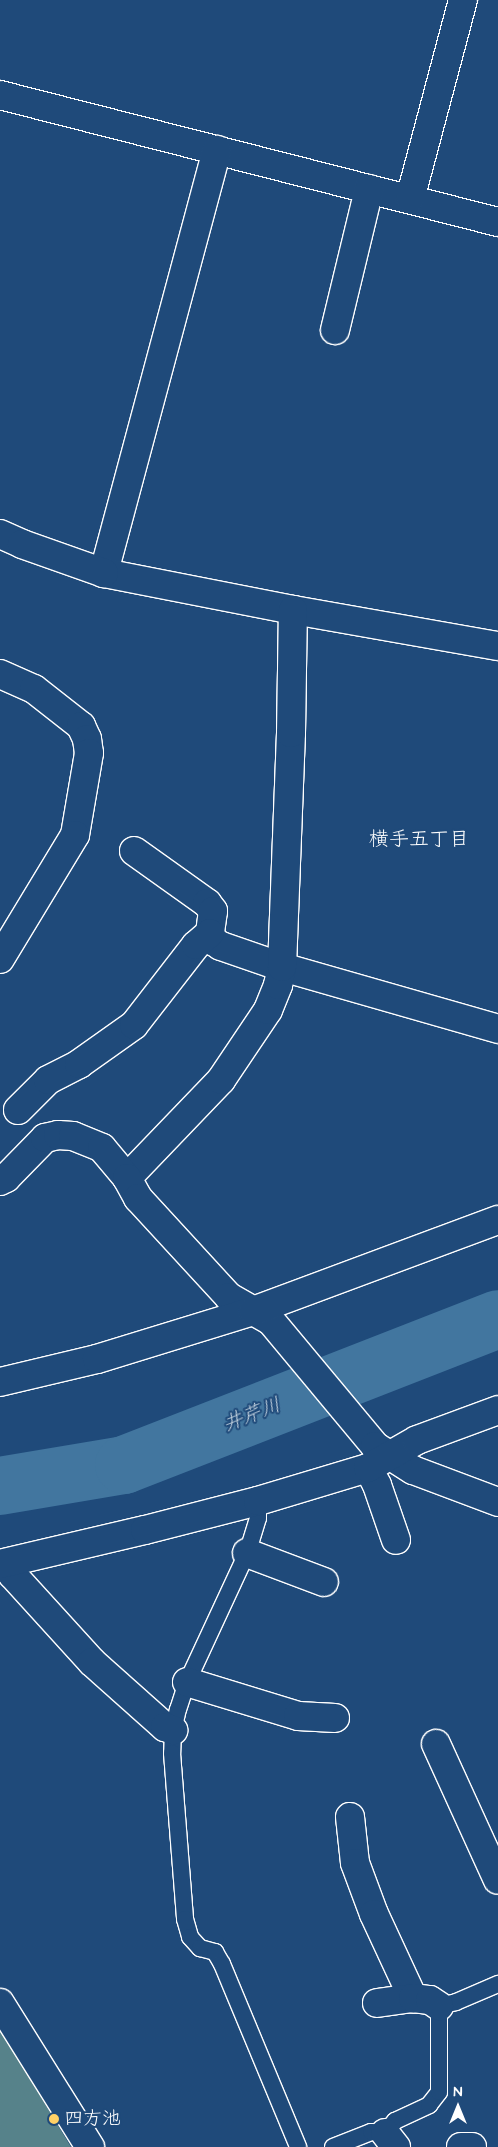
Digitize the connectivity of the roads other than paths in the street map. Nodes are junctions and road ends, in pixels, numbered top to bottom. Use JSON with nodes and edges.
{"nodes":[{"id":1,"x":463,"y":0,"type":"edge"},
{"id":2,"x":0,"y":95,"type":"edge"},
{"id":3,"x":217,"y":150,"type":"junction"},
{"id":4,"x":369,"y":189,"type":"junction"},
{"id":5,"x":410,"y":199,"type":"junction"},
{"id":6,"x":498,"y":222,"type":"edge"},
{"id":7,"x":335,"y":330,"type":"dead end"},
{"id":8,"x":0,"y":534,"type":"edge"},
{"id":9,"x":104,"y":573,"type":"junction"},
{"id":10,"x":293,"y":610,"type":"junction"},
{"id":11,"x":498,"y":646,"type":"edge"},
{"id":12,"x":0,"y":674,"type":"edge"},
{"id":13,"x":134,"y":852,"type":"dead end"},
{"id":14,"x":210,"y":933,"type":"junction"},
{"id":15,"x":0,"y":959,"type":"edge"},
{"id":16,"x":282,"y":967,"type":"junction"},
{"id":17,"x":498,"y":1028,"type":"edge"},
{"id":18,"x":9,"y":1109,"type":"edge"},
{"id":19,"x":45,"y":1138,"type":"junction"},
{"id":20,"x":127,"y":1178,"type":"junction"},
{"id":21,"x":0,"y":1181,"type":"edge"},
{"id":22,"x":498,"y":1220,"type":"edge"},
{"id":23,"x":262,"y":1316,"type":"junction"},
{"id":24,"x":0,"y":1382,"type":"edge"},
{"id":25,"x":498,"y":1410,"type":"edge"},
{"id":26,"x":377,"y":1457,"type":"junction"},
{"id":27,"x":258,"y":1501,"type":"junction"},
{"id":28,"x":498,"y":1502,"type":"edge"},
{"id":29,"x":396,"y":1540,"type":"dead end"},
{"id":30,"x":247,"y":1553,"type":"junction"},
{"id":31,"x":3,"y":1563,"type":"edge"},
{"id":32,"x":324,"y":1582,"type":"dead end"},
{"id":33,"x":187,"y":1682,"type":"junction"},
{"id":34,"x":335,"y":1718,"type":"dead end"},
{"id":35,"x":173,"y":1730,"type":"junction"},
{"id":36,"x":436,"y":1744,"type":"dead end"},
{"id":37,"x":350,"y":1817,"type":"dead end"},
{"id":38,"x":498,"y":1880,"type":"edge"},
{"id":39,"x":498,"y":1984,"type":"edge"},
{"id":40,"x":413,"y":1998,"type":"junction"},
{"id":41,"x":0,"y":2003,"type":"edge"},
{"id":42,"x":376,"y":2003,"type":"dead end"},
{"id":43,"x":439,"y":2006,"type":"junction"},
{"id":44,"x":390,"y":2140,"type":"edge"},
{"id":45,"x":90,"y":2147,"type":"edge"},
{"id":46,"x":298,"y":2147,"type":"edge"},
{"id":47,"x":333,"y":2147,"type":"edge"},
{"id":48,"x":461,"y":2147,"type":"edge"},
{"id":49,"x":472,"y":2147,"type":"edge"}],
"edges":[{"from":1,"to":5,"type":"street"},
{"from":2,"to":3,"type":"street"},
{"from":3,"to":4,"type":"street"},
{"from":3,"to":9,"type":"street"},
{"from":4,"to":5,"type":"street"},
{"from":4,"to":7,"type":"street"},
{"from":5,"to":6,"type":"street"},
{"from":8,"to":9,"type":"street"},
{"from":9,"to":10,"type":"street"},
{"from":10,"to":11,"type":"street"},
{"from":10,"to":16,"type":"street"},
{"from":12,"to":15,"type":"street"},
{"from":13,"to":14,"type":"street"},
{"from":14,"to":16,"type":"street"},
{"from":14,"to":18,"type":"street"},
{"from":16,"to":17,"type":"street"},
{"from":16,"to":20,"type":"street"},
{"from":18,"to":19,"type":"street"},
{"from":19,"to":20,"type":"street"},
{"from":19,"to":21,"type":"street"},
{"from":20,"to":23,"type":"street"},
{"from":22,"to":23,"type":"street"},
{"from":23,"to":24,"type":"street"},
{"from":23,"to":26,"type":"street"},
{"from":25,"to":26,"type":"street"},
{"from":26,"to":27,"type":"street"},
{"from":26,"to":28,"type":"street"},
{"from":26,"to":29,"type":"street"},
{"from":27,"to":30,"type":"lane"},
{"from":27,"to":31,"type":"street"},
{"from":30,"to":32,"type":"street"},
{"from":30,"to":33,"type":"lane"},
{"from":31,"to":35,"type":"street"},
{"from":33,"to":34,"type":"street"},
{"from":33,"to":35,"type":"lane"},
{"from":35,"to":46,"type":"lane"},
{"from":36,"to":38,"type":"street"},
{"from":37,"to":40,"type":"street"},
{"from":39,"to":43,"type":"lane"},
{"from":40,"to":42,"type":"street"},
{"from":40,"to":43,"type":"street"},
{"from":41,"to":45,"type":"street"},
{"from":43,"to":44,"type":"lane"},
{"from":44,"to":47,"type":"lane"},
{"from":48,"to":49,"type":"street"}]}
